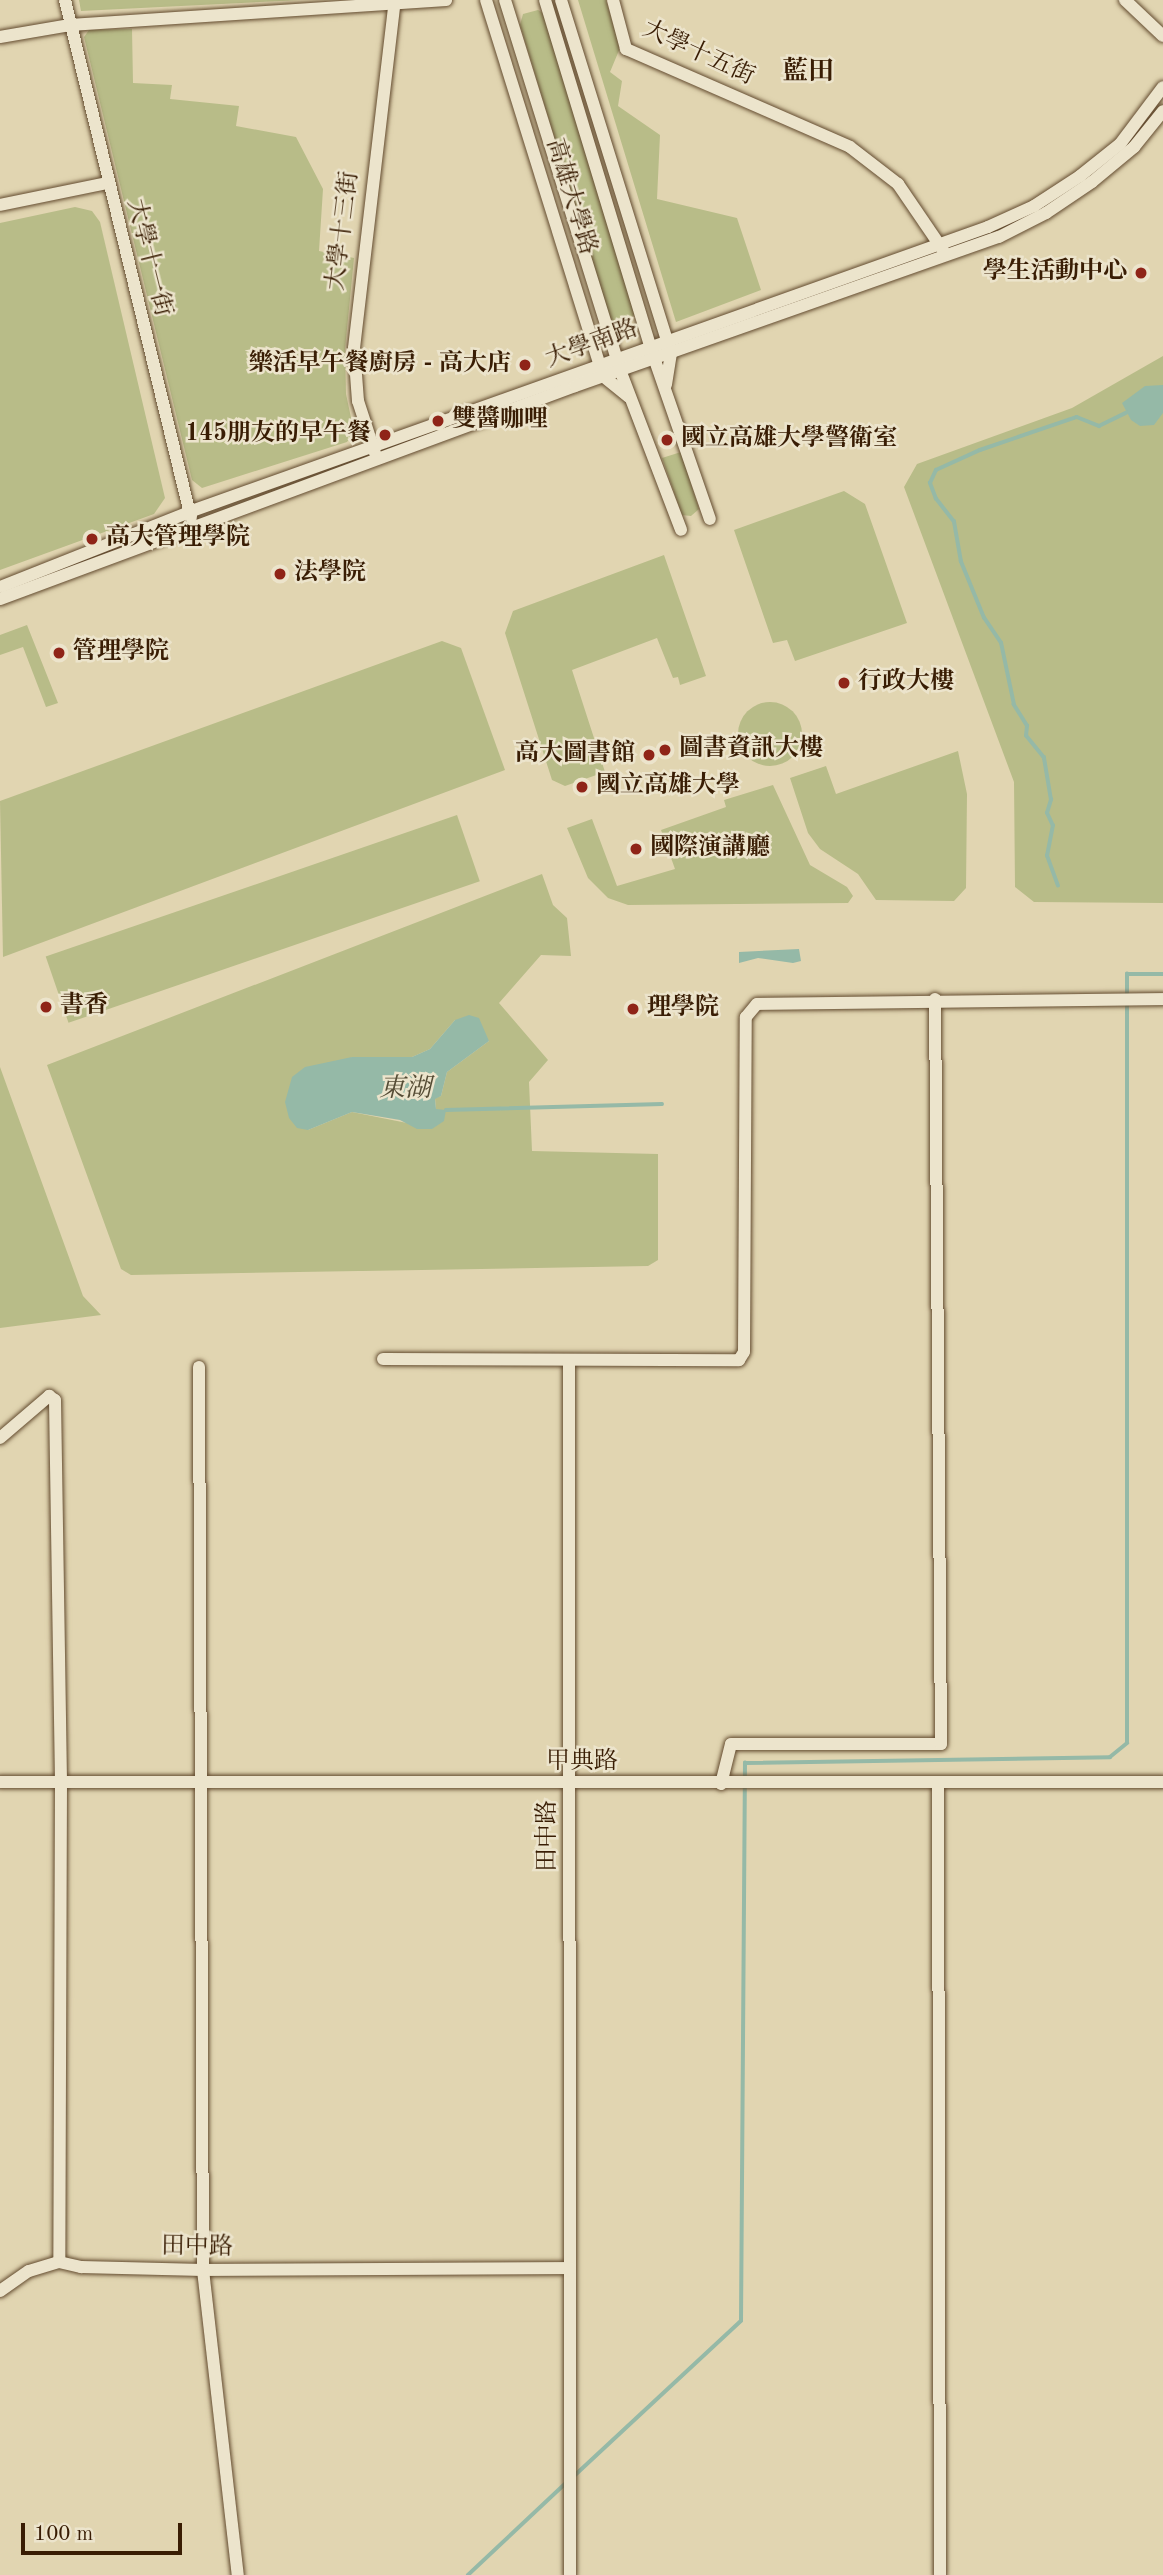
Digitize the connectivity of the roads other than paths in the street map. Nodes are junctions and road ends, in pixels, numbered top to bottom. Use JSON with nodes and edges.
{"nodes":[{"id":1,"x":65,"y":0,"type":"edge"},
{"id":2,"x":446,"y":0,"type":"edge"},
{"id":3,"x":486,"y":0,"type":"edge"},
{"id":4,"x":505,"y":0,"type":"edge"},
{"id":5,"x":545,"y":0,"type":"edge"},
{"id":6,"x":561,"y":0,"type":"edge"},
{"id":7,"x":614,"y":0,"type":"edge"},
{"id":8,"x":1125,"y":0,"type":"edge"},
{"id":9,"x":394,"y":5,"type":"junction"},
{"id":10,"x":70,"y":25,"type":"junction"},
{"id":11,"x":1163,"y":36,"type":"edge"},
{"id":12,"x":0,"y":37,"type":"edge"},
{"id":13,"x":1163,"y":87,"type":"edge"},
{"id":14,"x":1163,"y":111,"type":"edge"},
{"id":15,"x":107,"y":183,"type":"junction"},
{"id":16,"x":0,"y":205,"type":"edge"},
{"id":17,"x":943,"y":251,"type":"junction"},
{"id":18,"x":669,"y":346,"type":"junction"},
{"id":19,"x":652,"y":352,"type":"junction"},
{"id":20,"x":618,"y":364,"type":"junction"},
{"id":21,"x":602,"y":370,"type":"junction"},
{"id":22,"x":666,"y":386,"type":"junction"},
{"id":23,"x":629,"y":397,"type":"junction"},
{"id":24,"x":375,"y":454,"type":"junction"},
{"id":25,"x":189,"y":512,"type":"junction"},
{"id":26,"x":710,"y":519,"type":"dead end"},
{"id":27,"x":193,"y":526,"type":"junction"},
{"id":28,"x":681,"y":530,"type":"dead end"},
{"id":29,"x":0,"y":587,"type":"edge"},
{"id":30,"x":0,"y":599,"type":"edge"},
{"id":31,"x":935,"y":999,"type":"junction"},
{"id":32,"x":1163,"y":999,"type":"edge"},
{"id":33,"x":383,"y":1359,"type":"dead end"},
{"id":34,"x":569,"y":1362,"type":"junction"},
{"id":35,"x":199,"y":1367,"type":"dead end"},
{"id":36,"x":0,"y":1438,"type":"edge"},
{"id":37,"x":0,"y":1782,"type":"edge"},
{"id":38,"x":61,"y":1782,"type":"junction"},
{"id":39,"x":1163,"y":1782,"type":"edge"},
{"id":40,"x":202,"y":1783,"type":"junction"},
{"id":41,"x":939,"y":1783,"type":"junction"},
{"id":42,"x":569,"y":1784,"type":"junction"},
{"id":43,"x":724,"y":1784,"type":"junction"},
{"id":44,"x":59,"y":2262,"type":"junction"},
{"id":45,"x":570,"y":2268,"type":"junction"},
{"id":46,"x":203,"y":2270,"type":"junction"},
{"id":47,"x":0,"y":2291,"type":"edge"},
{"id":48,"x":238,"y":2575,"type":"edge"},
{"id":49,"x":570,"y":2575,"type":"edge"},
{"id":50,"x":940,"y":2575,"type":"edge"}],
"edges":[{"from":1,"to":10,"type":"street","name":"大學十一街"},
{"from":2,"to":9,"type":"street"},
{"from":3,"to":21,"type":"street","name":"高雄大學路"},
{"from":4,"to":20,"type":"street","name":"高雄大學路"},
{"from":5,"to":19,"type":"street","name":"高雄大學路"},
{"from":6,"to":18,"type":"street","name":"高雄大學路"},
{"from":7,"to":17,"type":"street","name":"大學十五街"},
{"from":8,"to":11,"type":"street"},
{"from":9,"to":10,"type":"street"},
{"from":9,"to":24,"type":"street","name":"大學十三街"},
{"from":10,"to":12,"type":"street"},
{"from":10,"to":15,"type":"street","name":"大學十一街"},
{"from":13,"to":17,"type":"street","name":"大學南路"},
{"from":14,"to":17,"type":"street","name":"大學南路"},
{"from":15,"to":16,"type":"street"},
{"from":15,"to":25,"type":"street","name":"大學十一街"},
{"from":17,"to":18,"type":"street","name":"大學南路"},
{"from":18,"to":19,"type":"street","name":"大學南路"},
{"from":18,"to":22,"type":"street","name":"高雄大學路"},
{"from":19,"to":20,"type":"street","name":"大學南路"},
{"from":19,"to":22,"type":"street","name":"高雄大學路"},
{"from":20,"to":21,"type":"street","name":"大學南路"},
{"from":20,"to":23,"type":"street","name":"高雄大學路"},
{"from":21,"to":23,"type":"street"},
{"from":21,"to":24,"type":"street","name":"大學南路"},
{"from":22,"to":26,"type":"street","name":"高雄大學路"},
{"from":23,"to":28,"type":"street","name":"高雄大學路"},
{"from":24,"to":25,"type":"street","name":"大學南路"},
{"from":24,"to":27,"type":"street","name":"大學南路"},
{"from":25,"to":27,"type":"street","name":"大學十一街"},
{"from":25,"to":29,"type":"street","name":"大學南路"},
{"from":27,"to":30,"type":"street","name":"大學南路"},
{"from":31,"to":32,"type":"street"},
{"from":31,"to":34,"type":"street"},
{"from":31,"to":43,"type":"street"},
{"from":33,"to":34,"type":"street"},
{"from":34,"to":42,"type":"street","name":"田中路"},
{"from":35,"to":40,"type":"street"},
{"from":36,"to":38,"type":"street"},
{"from":37,"to":38,"type":"street","name":"甲典路"},
{"from":38,"to":40,"type":"street","name":"甲典路"},
{"from":38,"to":44,"type":"street"},
{"from":39,"to":41,"type":"street","name":"甲典路"},
{"from":40,"to":42,"type":"street","name":"甲典路"},
{"from":40,"to":46,"type":"street"},
{"from":41,"to":43,"type":"street","name":"甲典路"},
{"from":41,"to":50,"type":"street"},
{"from":42,"to":43,"type":"street","name":"甲典路"},
{"from":42,"to":45,"type":"street","name":"田中路"},
{"from":44,"to":46,"type":"street","name":"田中路"},
{"from":44,"to":47,"type":"street","name":"田中路"},
{"from":45,"to":46,"type":"street","name":"田中路"},
{"from":45,"to":49,"type":"street","name":"田中路"},
{"from":46,"to":48,"type":"street"}]}
